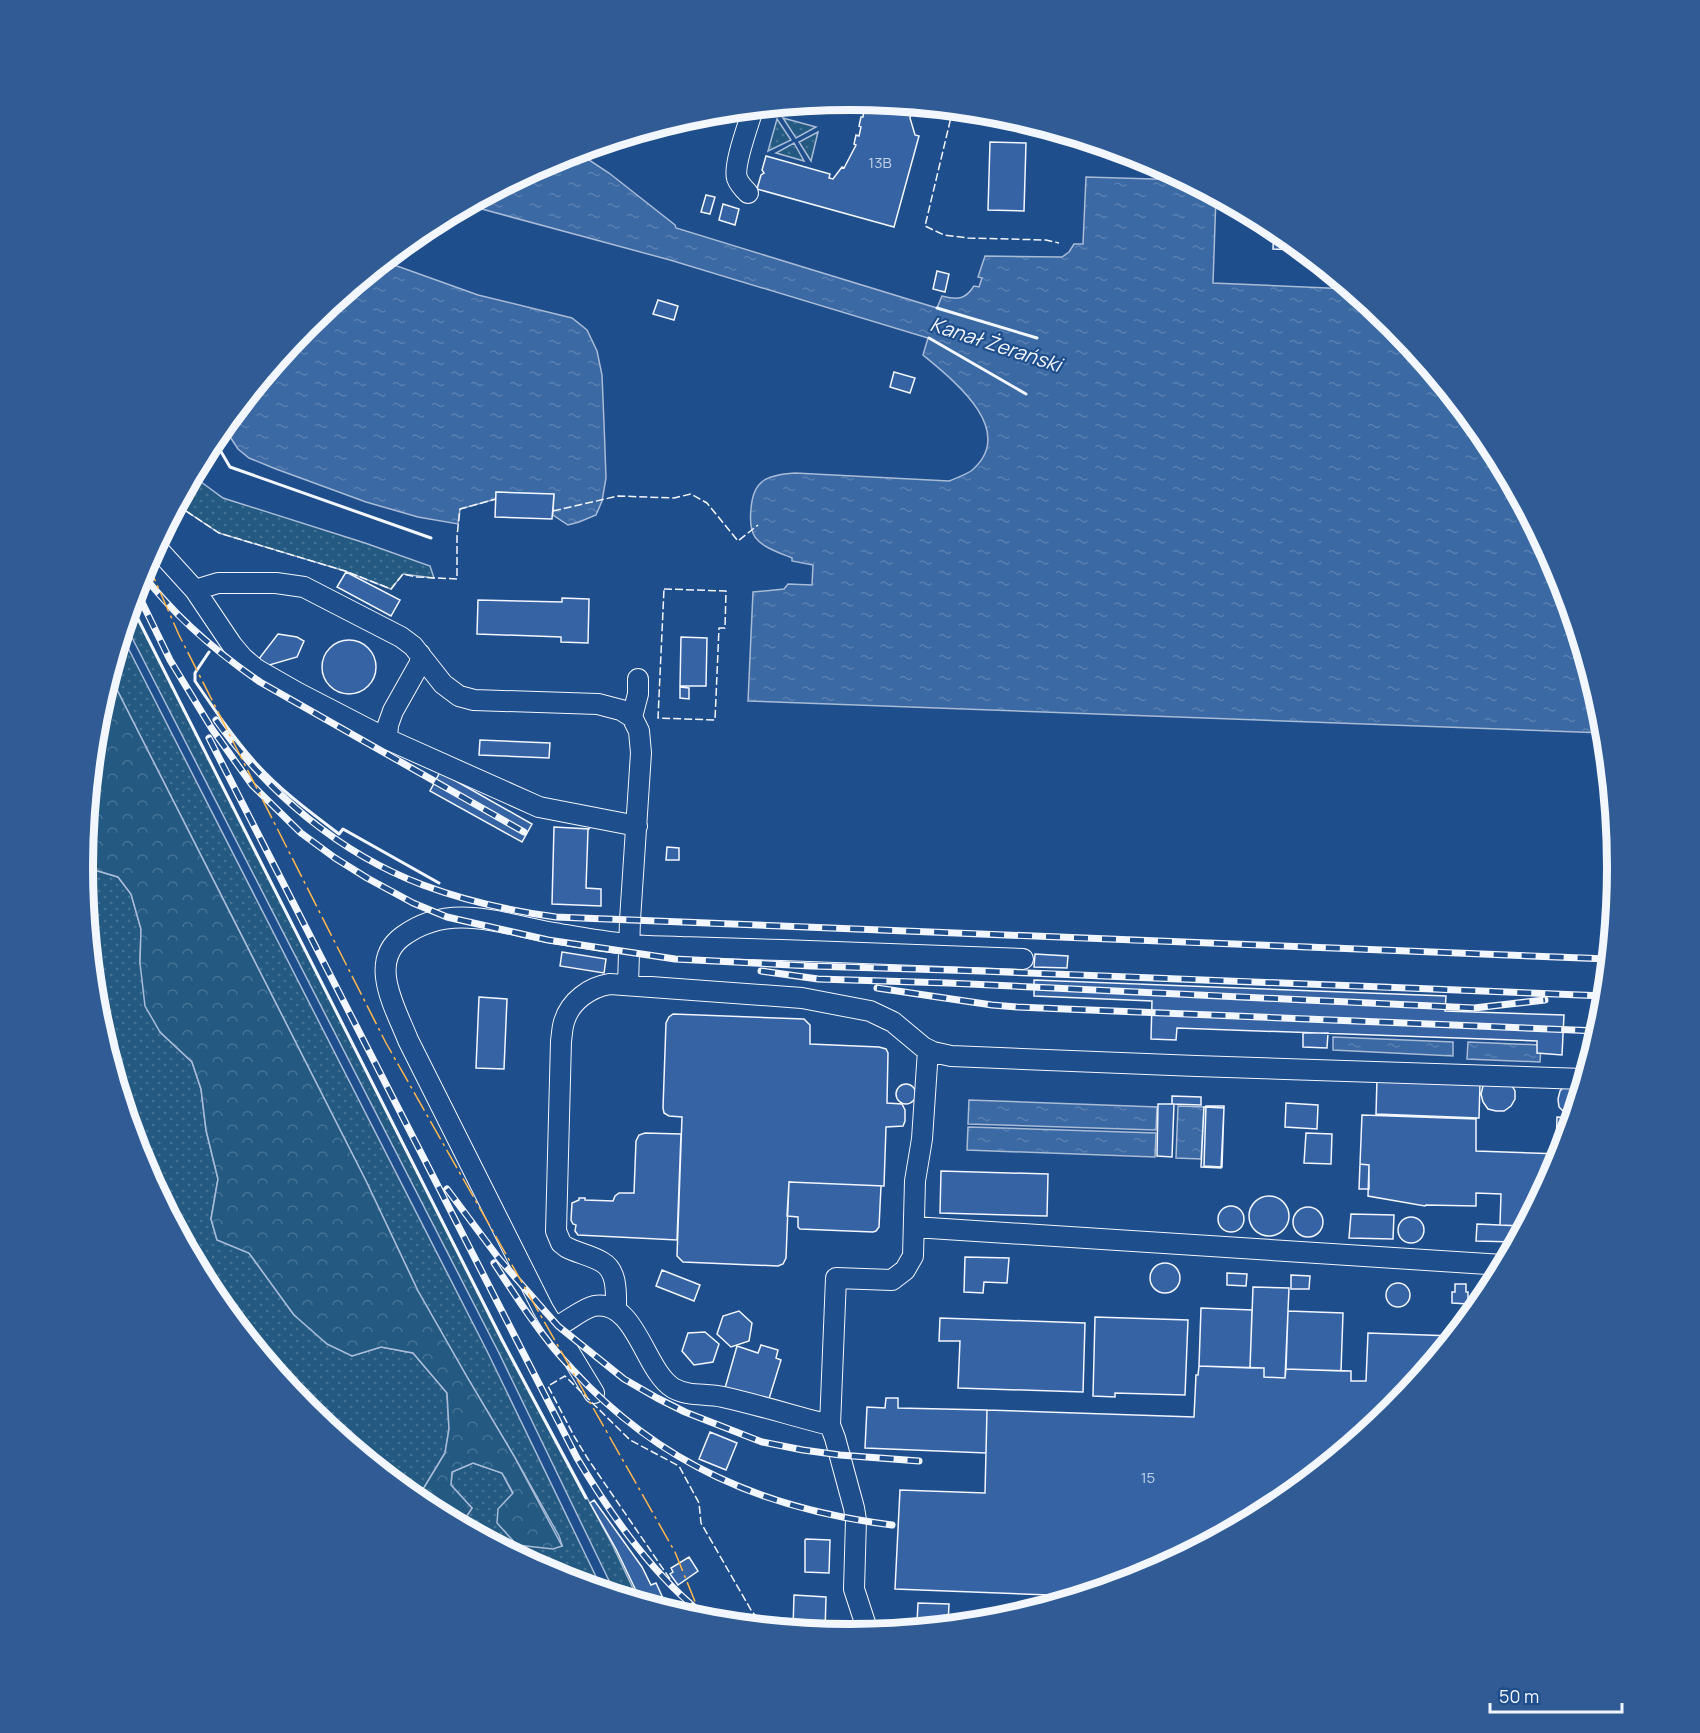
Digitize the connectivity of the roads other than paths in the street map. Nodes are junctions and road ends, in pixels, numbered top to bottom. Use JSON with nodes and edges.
{"nodes":[{"id":1,"x":751,"y":116,"type":"edge"},
{"id":2,"x":748,"y":193,"type":"dead end"},
{"id":3,"x":162,"y":553,"type":"edge"},
{"id":4,"x":195,"y":591,"type":"junction"},
{"id":5,"x":420,"y":654,"type":"junction"},
{"id":6,"x":638,"y":679,"type":"dead end"},
{"id":7,"x":632,"y":717,"type":"junction"},
{"id":8,"x":387,"y":739,"type":"junction"},
{"id":9,"x":638,"y":826,"type":"junction"},
{"id":10,"x":630,"y":945,"type":"junction"},
{"id":11,"x":1023,"y":959,"type":"dead end"},
{"id":12,"x":628,"y":985,"type":"junction"},
{"id":13,"x":928,"y":1050,"type":"junction"},
{"id":14,"x":1576,"y":1079,"type":"edge"},
{"id":15,"x":914,"y":1227,"type":"junction"},
{"id":16,"x":1494,"y":1264,"type":"edge"},
{"id":17,"x":616,"y":1310,"type":"junction"},
{"id":18,"x":554,"y":1328,"type":"junction"},
{"id":19,"x":594,"y":1393,"type":"dead end"},
{"id":20,"x":830,"y":1425,"type":"junction"},
{"id":21,"x":865,"y":1623,"type":"edge"}],
"edges":[{"from":1,"to":2,"type":"lane"},
{"from":3,"to":4,"type":"lane"},
{"from":4,"to":5,"type":"lane"},
{"from":4,"to":8,"type":"lane"},
{"from":5,"to":7,"type":"lane"},
{"from":5,"to":8,"type":"lane"},
{"from":6,"to":7,"type":"lane"},
{"from":7,"to":9,"type":"lane"},
{"from":8,"to":9,"type":"lane"},
{"from":9,"to":10,"type":"lane"},
{"from":10,"to":11,"type":"lane"},
{"from":10,"to":12,"type":"lane"},
{"from":10,"to":18,"type":"lane"},
{"from":12,"to":13,"type":"lane"},
{"from":12,"to":17,"type":"lane"},
{"from":13,"to":14,"type":"lane"},
{"from":13,"to":15,"type":"lane"},
{"from":15,"to":16,"type":"lane"},
{"from":15,"to":20,"type":"lane"},
{"from":17,"to":18,"type":"lane"},
{"from":17,"to":20,"type":"lane"},
{"from":18,"to":19,"type":"lane"},
{"from":20,"to":21,"type":"lane"}]}
